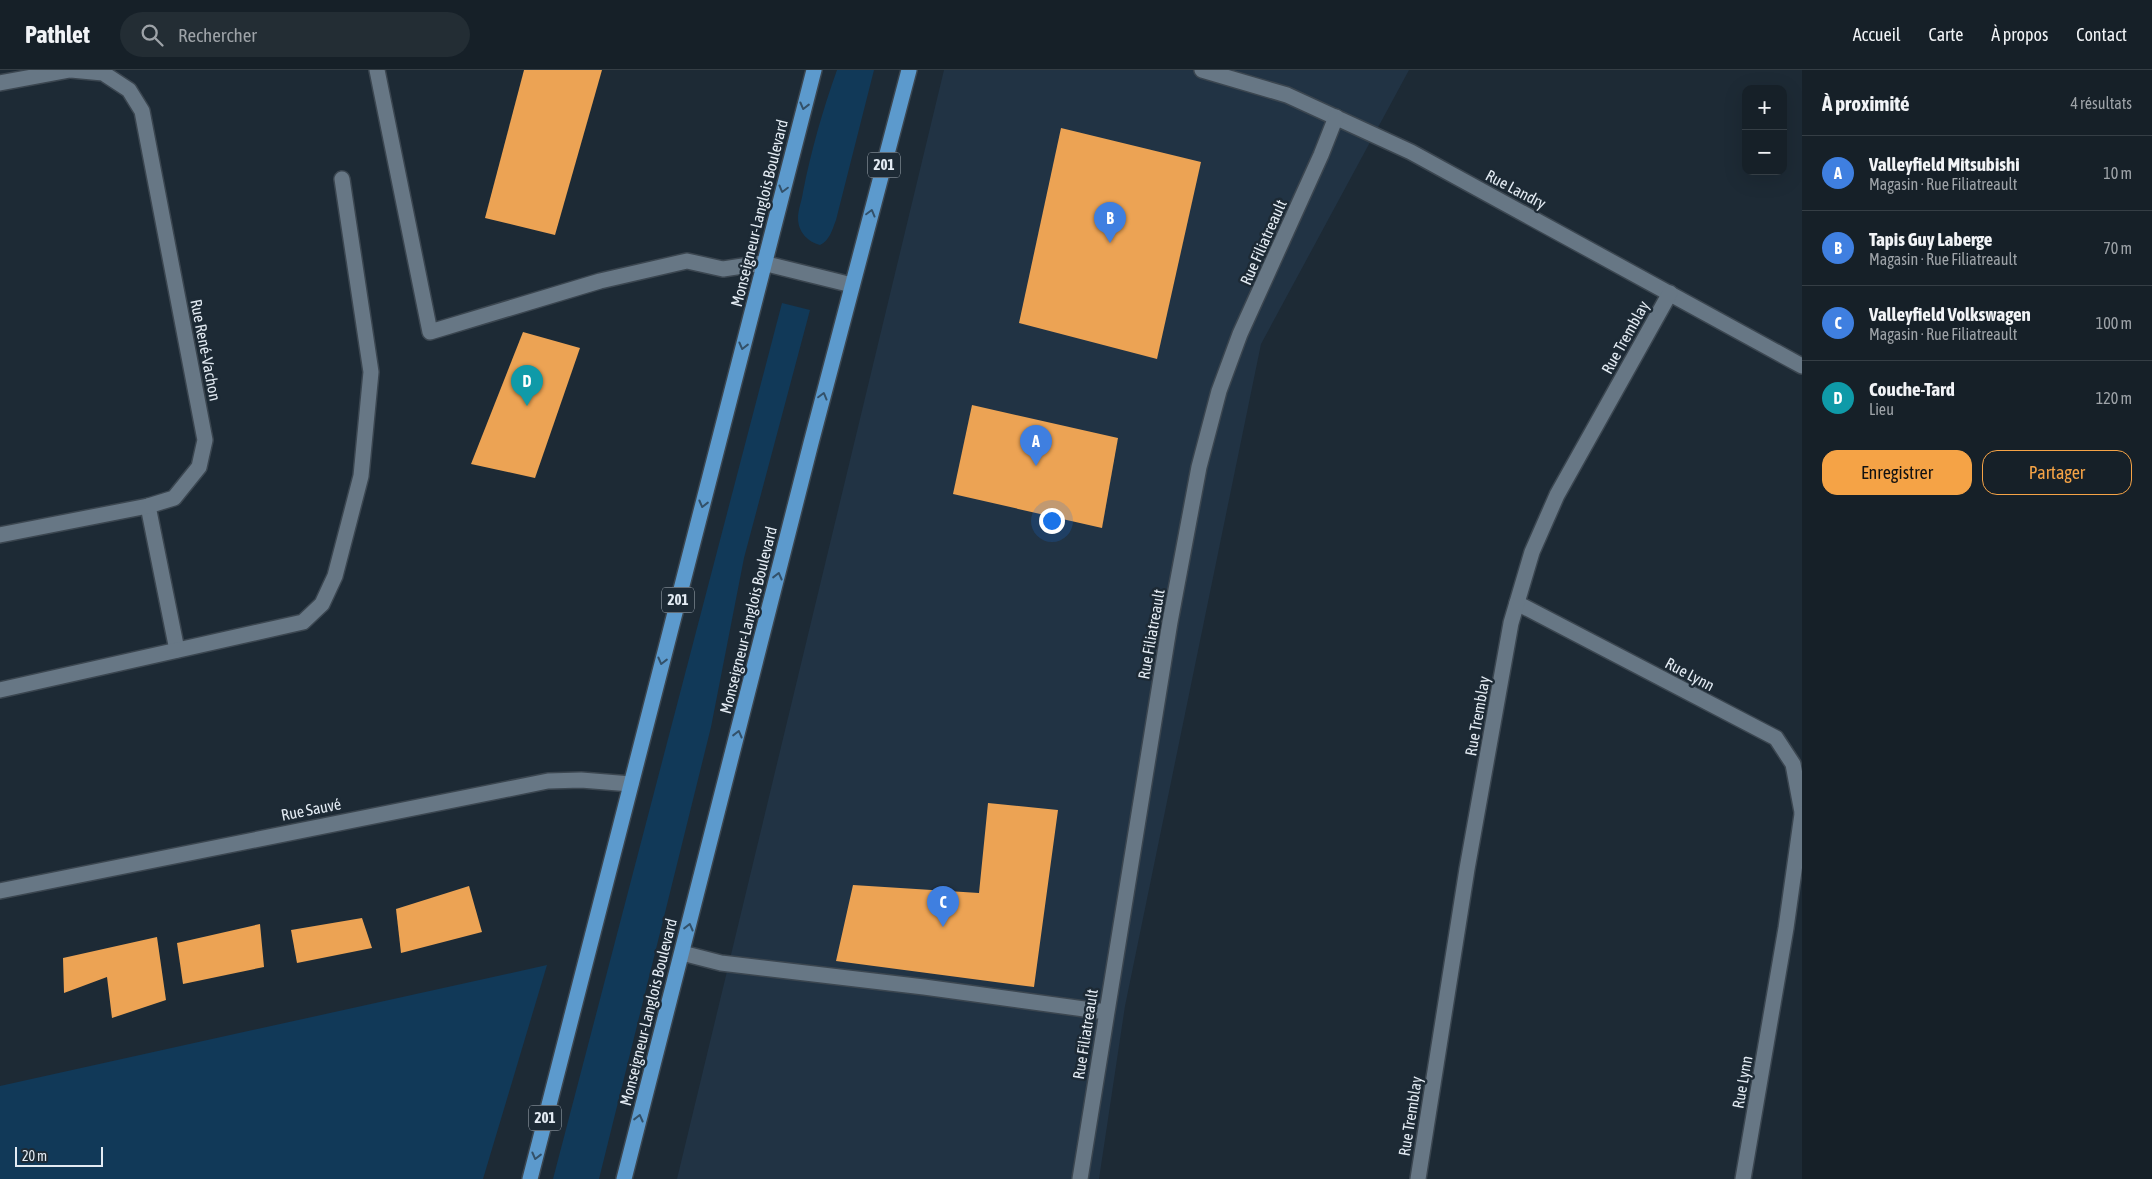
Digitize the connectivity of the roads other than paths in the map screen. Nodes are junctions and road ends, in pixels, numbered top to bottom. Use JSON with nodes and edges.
{"nodes":[{"id":1,"x":70,"y":70,"type":"edge"},
{"id":2,"x":377,"y":70,"type":"edge"},
{"id":3,"x":814,"y":70,"type":"edge"},
{"id":4,"x":909,"y":70,"type":"edge"},
{"id":5,"x":1202,"y":70,"type":"edge"},
{"id":6,"x":0,"y":84,"type":"edge"},
{"id":7,"x":1336,"y":117,"type":"junction"},
{"id":8,"x":342,"y":179,"type":"dead end"},
{"id":9,"x":764,"y":263,"type":"junction"},
{"id":10,"x":852,"y":285,"type":"junction"},
{"id":11,"x":1670,"y":293,"type":"junction"},
{"id":12,"x":1802,"y":366,"type":"edge"},
{"id":13,"x":148,"y":506,"type":"junction"},
{"id":14,"x":0,"y":535,"type":"edge"},
{"id":15,"x":1517,"y":603,"type":"junction"},
{"id":16,"x":177,"y":650,"type":"junction"},
{"id":17,"x":0,"y":690,"type":"edge"},
{"id":18,"x":631,"y":784,"type":"junction"},
{"id":19,"x":1802,"y":813,"type":"edge"},
{"id":20,"x":0,"y":891,"type":"edge"},
{"id":21,"x":682,"y":952,"type":"junction"},
{"id":22,"x":1106,"y":1012,"type":"junction"},
{"id":23,"x":530,"y":1179,"type":"edge"},
{"id":24,"x":624,"y":1179,"type":"edge"},
{"id":25,"x":1080,"y":1179,"type":"edge"},
{"id":26,"x":1418,"y":1179,"type":"edge"},
{"id":27,"x":1743,"y":1179,"type":"edge"}],
"edges":[{"from":1,"to":6,"type":"street","name":"Rue René-Vachon"},
{"from":1,"to":13,"type":"street","name":"Rue René-Vachon"},
{"from":2,"to":9,"type":"street"},
{"from":3,"to":9,"type":"highway","name":"Monseigneur-Langlois Boulevard","number":"201","one_way":true},
{"from":10,"to":4,"type":"highway","name":"Monseigneur-Langlois Boulevard","number":"201","one_way":true},
{"from":5,"to":7,"type":"street","name":"Rue Landry"},
{"from":7,"to":11,"type":"street","name":"Rue Landry"},
{"from":7,"to":22,"type":"street","name":"Rue Filiatreault"},
{"from":8,"to":16,"type":"street"},
{"from":9,"to":10,"type":"street"},
{"from":9,"to":18,"type":"highway","name":"Monseigneur-Langlois Boulevard","number":"201","one_way":true},
{"from":21,"to":10,"type":"highway","name":"Monseigneur-Langlois Boulevard","number":"201","one_way":true},
{"from":11,"to":12,"type":"street","name":"Rue Landry"},
{"from":11,"to":15,"type":"street","name":"Rue Tremblay"},
{"from":13,"to":14,"type":"street","name":"Rue René-Vachon"},
{"from":13,"to":16,"type":"street"},
{"from":15,"to":19,"type":"street","name":"Rue Lynn"},
{"from":15,"to":26,"type":"street","name":"Rue Tremblay"},
{"from":16,"to":17,"type":"street"},
{"from":18,"to":20,"type":"street","name":"Rue Sauvé"},
{"from":18,"to":23,"type":"highway","name":"Monseigneur-Langlois Boulevard","number":"201","one_way":true},
{"from":19,"to":27,"type":"street","name":"Rue Lynn"},
{"from":21,"to":22,"type":"street"},
{"from":24,"to":21,"type":"highway","name":"Monseigneur-Langlois Boulevard","number":"201","one_way":true},
{"from":22,"to":25,"type":"street","name":"Rue Filiatreault"}]}
